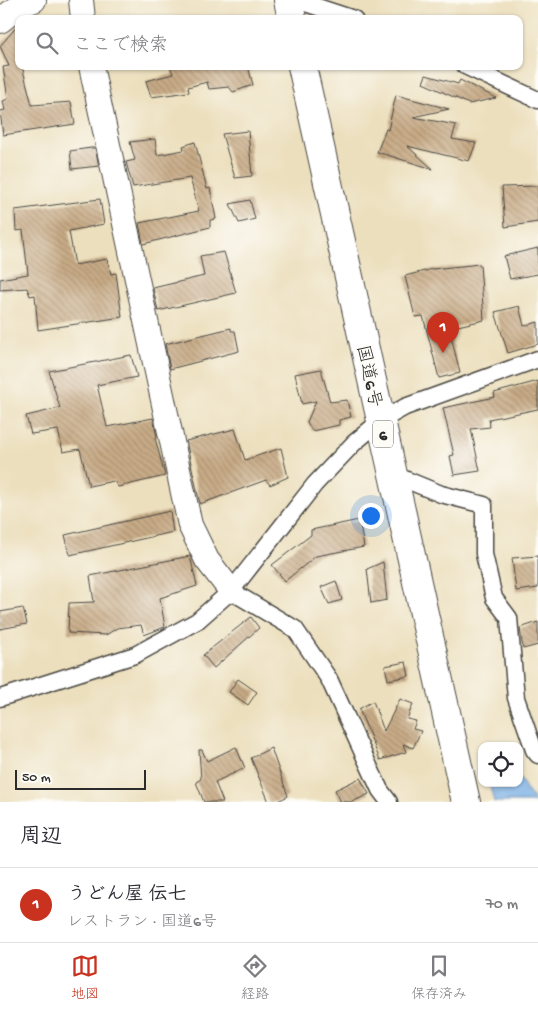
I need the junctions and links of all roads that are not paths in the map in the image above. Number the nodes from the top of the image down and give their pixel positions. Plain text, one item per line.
1 (34, 0) edge
2 (81, 0) edge
3 (288, 0) edge
4 (296, 0) edge
5 (83, 15) edge
6 (291, 15) edge
7 (342, 15) edge
8 (0, 21) edge
9 (92, 70) edge
10 (303, 70) edge
11 (474, 70) edge
12 (538, 100) edge
13 (538, 359) edge
14 (380, 421) junction
15 (392, 474) junction
16 (231, 591) junction
17 (0, 698) edge
18 (538, 754) edge
19 (389, 802) edge
20 (466, 802) edge

1 - 8 street
2 - 5 street
3 - 6 highway
4 - 7 street
9 - 16 street
10 - 14 highway, 国道6号 / 6
11 - 12 street
13 - 14 street
14 - 15 highway, 国道6号 / 6
14 - 16 street
15 - 18 street
15 - 20 highway, 国道6号 / 6
16 - 17 street
16 - 19 street

